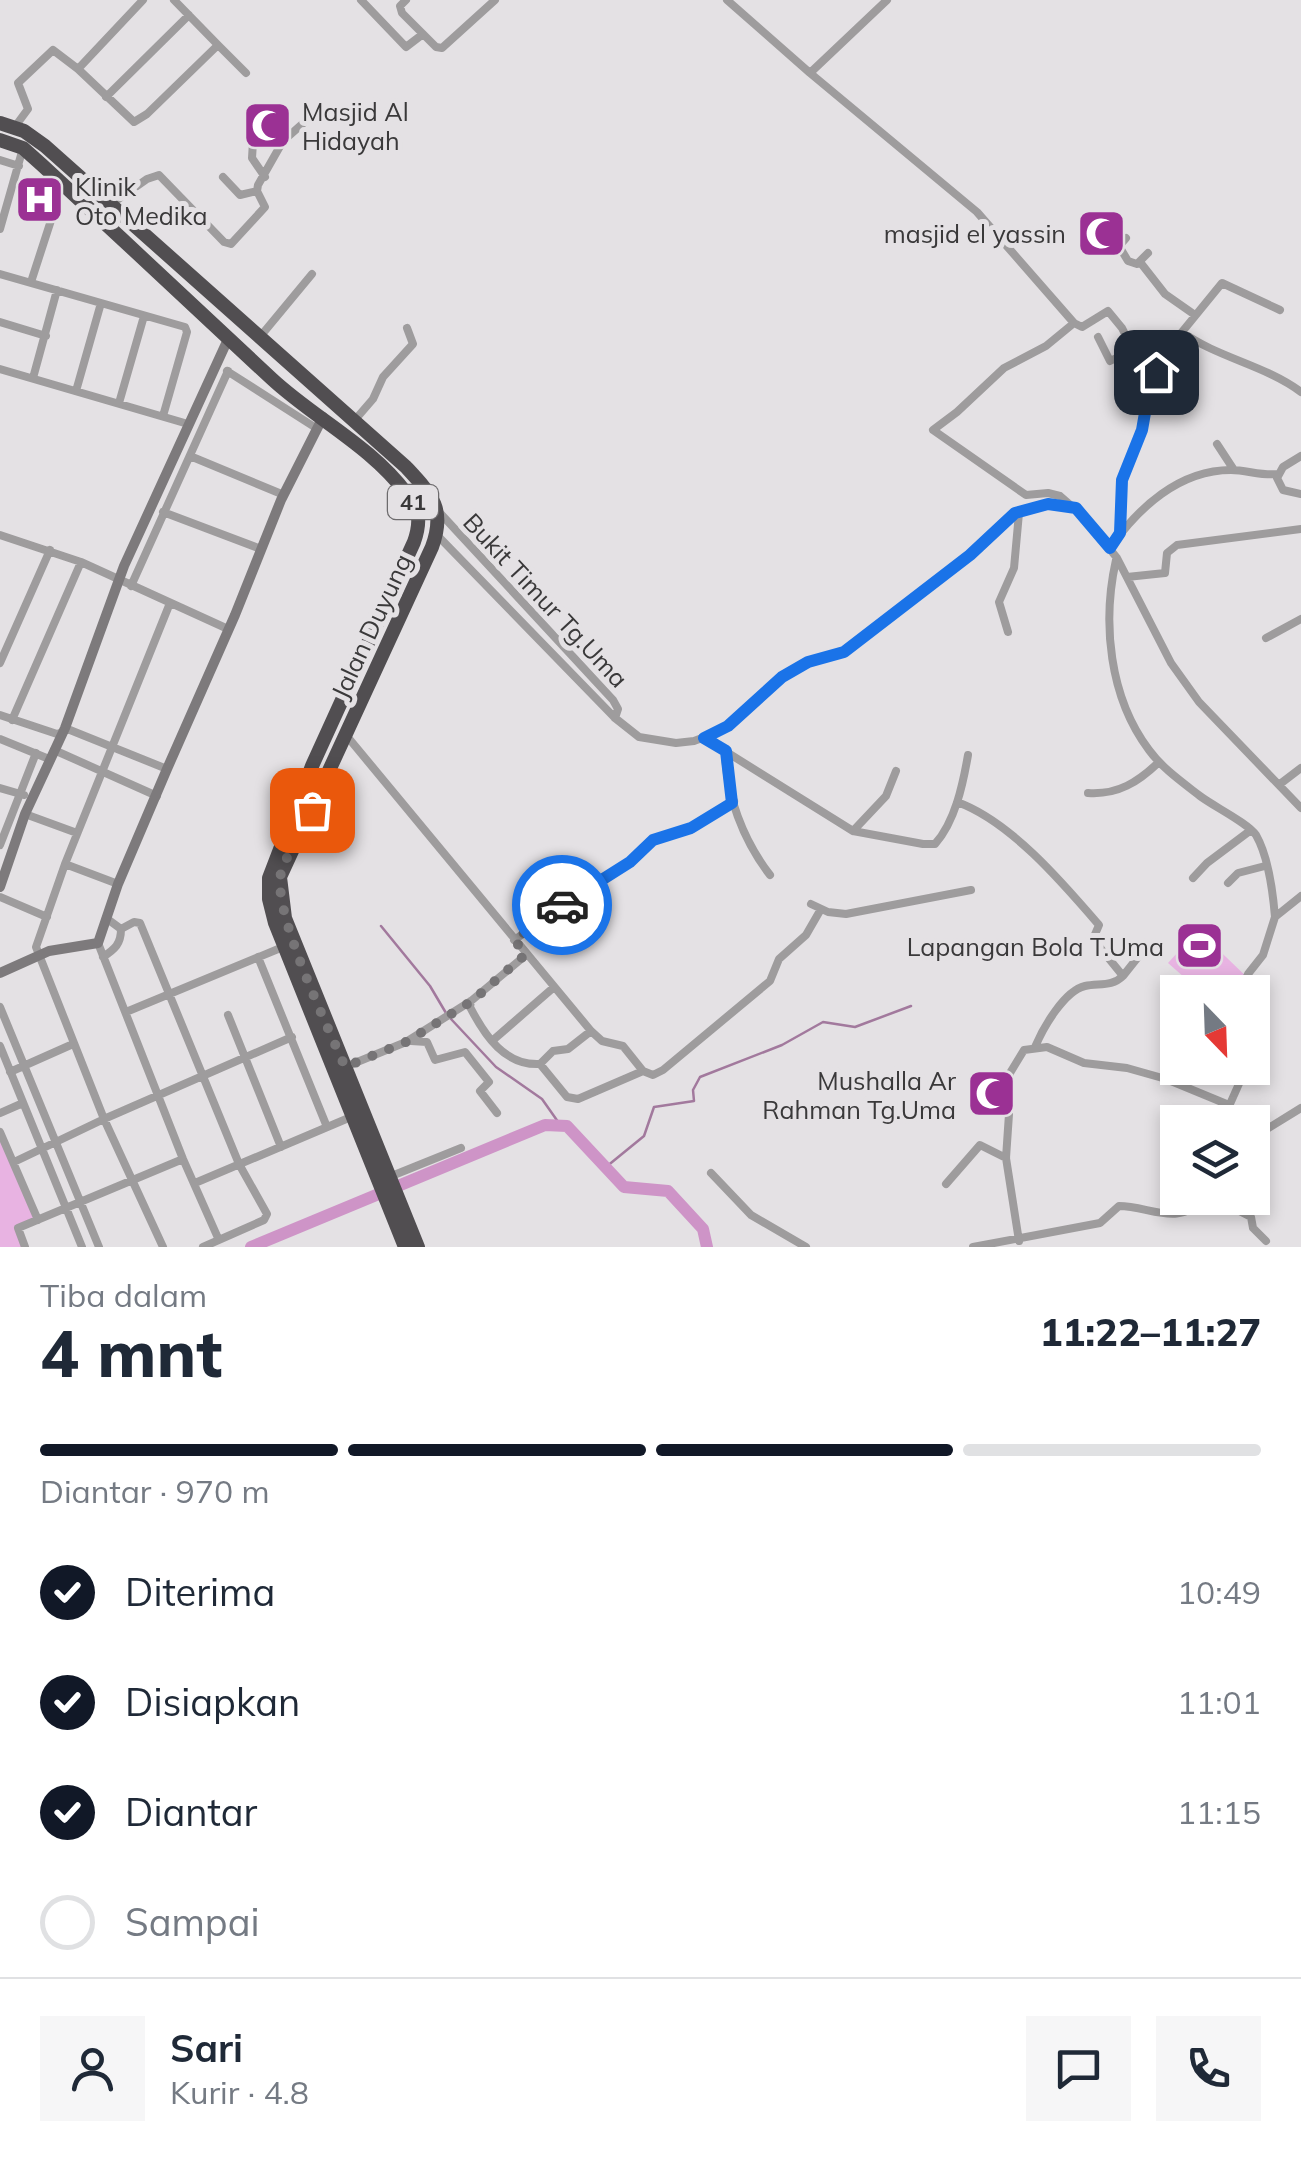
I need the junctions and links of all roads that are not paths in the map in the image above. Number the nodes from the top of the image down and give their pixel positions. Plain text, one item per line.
1 (143, 0) edge
2 (174, 0) edge
3 (361, 0) edge
4 (406, 0) edge
5 (494, 0) edge
6 (728, 0) edge
7 (887, 0) edge
8 (189, 15) junction
9 (413, 25) junction
10 (423, 34) junction
11 (403, 43) junction
12 (218, 46) junction
13 (78, 69) junction
14 (810, 73) junction
15 (246, 74) dead end
16 (106, 98) junction
17 (308, 118) dead end
18 (7, 126) edge
19 (254, 126) dead end
20 (0, 140) edge
21 (23, 148) junction
22 (0, 160) edge
23 (19, 166) junction
24 (265, 176) junction
25 (223, 177) dead end
26 (257, 191) junction
27 (110, 204) junction
28 (4, 205) edge
29 (55, 208) dead end
30 (0, 230) edge
31 (1126, 238) dead end
32 (1148, 254) dead end
33 (1140, 262) junction
34 (0, 274) edge
35 (312, 274) dead end
36 (32, 282) junction
37 (57, 290) junction
38 (101, 303) junction
39 (1280, 310) dead end
40 (1195, 315) junction
41 (144, 316) junction
42 (0, 322) edge
43 (1074, 323) junction
44 (406, 328) dead end
45 (1182, 332) junction
46 (46, 336) junction
47 (229, 337) junction
48 (1098, 337) dead end
49 (259, 338) junction
50 (1134, 350) junction
51 (277, 354) junction
52 (217, 362) junction
53 (0, 369) edge
54 (264, 370) junction
55 (228, 371) junction
56 (1156, 372) junction
57 (302, 375) junction
58 (1301, 375) edge
59 (33, 378) junction
60 (1288, 383) junction
61 (76, 391) junction
62 (289, 392) junction
63 (1301, 392) edge
64 (119, 403) junction
65 (163, 416) junction
66 (354, 421) junction
67 (320, 422) junction
68 (188, 424) junction
69 (1217, 444) dead end
70 (178, 448) junction
71 (190, 454) junction
72 (1301, 456) edge
73 (1234, 470) junction
74 (1278, 474) junction
75 (1301, 494) edge
76 (284, 495) junction
77 (155, 502) junction
78 (1076, 508) junction
79 (438, 510) junction
80 (1022, 510) junction
81 (163, 512) junction
82 (1301, 528) edge
83 (1120, 533) junction
84 (436, 534) junction
85 (0, 535) edge
86 (1300, 539) edge
87 (1110, 548) junction
88 (261, 549) junction
89 (50, 550) junction
90 (1116, 558) junction
91 (81, 562) junction
92 (1128, 577) junction
93 (120, 579) junction
94 (131, 586) junction
95 (170, 603) junction
96 (1301, 619) edge
97 (228, 629) junction
98 (1008, 632) dead end
99 (1266, 638) dead end
100 (0, 663) edge
101 (0, 715) edge
102 (615, 718) junction
103 (12, 720) junction
104 (64, 730) junction
105 (704, 738) junction
106 (0, 739) edge
107 (326, 739) junction
108 (344, 739) junction
109 (111, 747) junction
110 (726, 751) junction
111 (36, 753) junction
112 (51, 754) junction
113 (968, 755) dead end
114 (1159, 762) junction
115 (314, 763) junction
116 (167, 768) junction
117 (1301, 768) edge
118 (330, 770) junction
119 (896, 771) dead end
120 (103, 772) junction
121 (1280, 784) junction
122 (0, 788) edge
123 (1088, 793) dead end
124 (34, 794) junction
125 (20, 796) junction
126 (158, 796) junction
127 (734, 801) junction
128 (956, 802) junction
129 (1301, 808) edge
130 (25, 814) junction
131 (1252, 830) junction
132 (854, 831) junction
133 (77, 833) junction
134 (0, 846) edge
135 (65, 864) junction
136 (1265, 866) junction
137 (770, 875) dead end
138 (1193, 878) dead end
139 (1228, 883) dead end
140 (118, 884) junction
141 (0, 886) edge
142 (970, 890) dead end
143 (0, 896) edge
144 (1301, 896) edge
145 (811, 904) dead end
146 (821, 908) junction
147 (47, 917) junction
148 (1275, 917) junction
149 (106, 918) junction
150 (121, 929) junction
151 (514, 940) junction
152 (98, 943) junction
153 (284, 946) junction
154 (1146, 947) dead end
155 (526, 954) junction
156 (38, 956) junction
157 (103, 957) junction
158 (258, 957) junction
159 (0, 973) edge
160 (1248, 975) edge
161 (1123, 976) junction
162 (553, 988) junction
163 (170, 993) junction
164 (472, 1001) junction
165 (0, 1008) edge
166 (316, 1011) junction
167 (126, 1012) junction
168 (228, 1015) dead end
169 (591, 1031) junction
170 (292, 1037) junction
171 (492, 1040) junction
172 (406, 1042) junction
173 (73, 1044) junction
174 (1035, 1047) junction
175 (1, 1053) edge
176 (245, 1058) junction
177 (540, 1064) junction
178 (25, 1065) junction
179 (345, 1067) junction
180 (10, 1072) junction
181 (643, 1072) junction
182 (202, 1075) junction
183 (1239, 1085) edge
184 (159, 1095) junction
185 (22, 1103) junction
186 (1230, 1105) joint
187 (1301, 1108) edge
188 (0, 1113) edge
189 (497, 1113) dead end
190 (352, 1117) junction
191 (104, 1119) junction
192 (327, 1127) junction
193 (1270, 1127) edge
194 (0, 1132) edge
195 (55, 1142) junction
196 (282, 1147) junction
197 (461, 1148) dead end
198 (40, 1150) junction
199 (1006, 1158) junction
200 (184, 1159) junction
201 (14, 1162) junction
202 (239, 1164) junction
203 (711, 1174) dead end
204 (386, 1179) junction
205 (133, 1181) junction
206 (195, 1182) junction
207 (946, 1184) dead end
208 (82, 1201) junction
209 (393, 1201) junction
210 (66, 1208) junction
211 (1160, 1214) edge
212 (1248, 1215) edge
213 (38, 1220) junction
214 (218, 1238) junction
215 (1018, 1241) junction
216 (1266, 1241) dead end
217 (25, 1247) edge
218 (82, 1247) edge
219 (99, 1247) edge
220 (162, 1247) edge
221 (203, 1247) edge
222 (404, 1247) edge
223 (418, 1247) edge
224 (806, 1247) edge
225 (973, 1247) edge

1 - 13 street
2 - 8 street
3 - 11 street
4 - 9 street
5 - 10 street
6 - 14 street
7 - 14 street
8 - 12 street
8 - 16 street
9 - 10 street
9 - 11 street
10 - 11 street
12 - 15 street
12 - 16 street
13 - 16 street
13 - 18 street
14 - 43 street
17 - 24 street
18 - 27 highway, 41
19 - 24 street
20 - 21 highway, Jalan Duyung / 41
21 - 23 street
21 - 47 highway, Jalan Duyung / 41
22 - 23 street
23 - 28 street
24 - 26 street
25 - 26 street
26 - 27 street
27 - 49 highway, 41
28 - 30 street
29 - 36 street
31 - 33 street
32 - 33 street
33 - 40 street
34 - 36 street
35 - 49 street
36 - 37 street
37 - 38 street
37 - 46 street
38 - 41 street
38 - 61 street
39 - 40 street
40 - 45 street
41 - 64 street
41 - 65 street
42 - 46 street
43 - 50 street
43 - 78 street
44 - 66 street
45 - 56 street
45 - 60 street
46 - 59 street
47 - 52 street
47 - 54 highway, Jalan Duyung / 41
48 - 50 street
49 - 51 highway, 41
50 - 56 street
51 - 54 highway
51 - 57 highway, 41
52 - 55 street
52 - 68 street
53 - 59 street
54 - 62 highway, Jalan Duyung / 41
55 - 67 street
55 - 71 street
56 - 83 street
57 - 62 highway
57 - 66 highway, 41
58 - 60 street
59 - 61 street
60 - 63 street
61 - 64 street
62 - 67 highway, Jalan Duyung / 41
64 - 65 street
65 - 68 street
66 - 79 highway, 41
67 - 76 street
67 - 107 highway, Jalan Duyung / 41
68 - 70 street
69 - 73 street
70 - 71 street
70 - 77 street
71 - 76 street
71 - 81 street
72 - 74 street
73 - 74 street
73 - 83 street
74 - 75 street
76 - 88 street
77 - 81 street
77 - 93 street
78 - 80 street
78 - 87 street
79 - 84 highway, Jalan Duyung / 41
79 - 102 street, Bukit Timur Tg.Uma
80 - 98 street
80 - 105 street
81 - 88 street
81 - 94 street
82 - 86 street
82 - 92 street
83 - 87 street
84 - 102 street, Bukit Timur Tg.Uma
84 - 108 highway, Jalan Duyung / 41
85 - 89 street
87 - 90 street
88 - 97 street
89 - 91 street
89 - 100 street
90 - 92 street
90 - 114 street
91 - 93 street
91 - 103 street
92 - 121 street
93 - 94 street
93 - 104 street
94 - 95 street
95 - 97 street
95 - 109 street
96 - 99 street
97 - 116 street
101 - 103 street
102 - 105 street, Bukit Timur Tg.Uma
103 - 104 street
104 - 109 street
104 - 112 street
105 - 110 street
106 - 111 street
107 - 108 highway
107 - 115 highway, Jalan Duyung / 41
108 - 118 highway, Jalan Duyung / 41
108 - 151 street
109 - 116 street
109 - 120 street
110 - 127 street
110 - 132 street
111 - 112 street
111 - 125 street
112 - 120 street
112 - 124 street
113 - 128 street
114 - 123 street
114 - 131 street
115 - 118 highway
115 - 153 highway, Jalan Duyung / 41
116 - 126 street
117 - 121 street
118 - 166 highway, Jalan Duyung / 41
119 - 132 street
120 - 126 street
120 - 133 street
121 - 129 street
122 - 125 street
124 - 125 street
124 - 130 street
125 - 134 street
126 - 140 street
127 - 137 street
127 - 151 street
128 - 132 street
128 - 161 street
130 - 133 street
130 - 141 street
131 - 136 street
131 - 138 street
133 - 135 street
135 - 140 street
135 - 147 street
136 - 139 street
136 - 148 street
140 - 149 street
142 - 146 street
143 - 147 street
144 - 148 street
145 - 146 street
146 - 181 street
147 - 156 street
148 - 160 street
149 - 150 street
149 - 152 street
150 - 157 street
150 - 163 street
151 - 155 street
152 - 156 street
152 - 157 street
153 - 158 street
153 - 166 highway, Jalan Duyung / 41
154 - 161 street
155 - 162 street
155 - 164 street
156 - 159 street
156 - 173 street
157 - 167 street
158 - 163 street
158 - 170 street
161 - 174 street
162 - 169 street
162 - 171 street
163 - 167 street
163 - 182 street
164 - 171 street
164 - 172 street
165 - 178 street
166 - 179 highway, Jalan Duyung / 41
166 - 190 highway, Jalan Duyung / 41
167 - 184 street
168 - 176 street
169 - 177 street
169 - 181 street
170 - 176 street
170 - 192 street
171 - 177 street
172 - 179 street
172 - 189 street
173 - 178 street
173 - 191 street
174 - 186 street
174 - 199 street
175 - 180 street
176 - 182 street
176 - 196 street
177 - 181 street
178 - 180 street
178 - 195 street
179 - 204 highway, Jalan Duyung / 41
180 - 185 street
182 - 184 street
182 - 202 street
183 - 186 street
184 - 191 street
184 - 200 street
185 - 188 street
185 - 198 street
187 - 193 street
190 - 192 street
190 - 204 highway, Jalan Duyung / 41
191 - 195 street
191 - 205 street
192 - 196 street
194 - 201 street
195 - 198 street
195 - 208 street
196 - 202 street
197 - 204 street
198 - 201 street
198 - 210 street
199 - 207 street
199 - 215 street
200 - 205 street
200 - 206 street
201 - 213 street
202 - 206 street
202 - 214 street
203 - 224 street
204 - 209 highway, Jalan Duyung / 41
205 - 208 street
205 - 220 street
206 - 214 street
208 - 210 street
208 - 219 street
209 - 222 highway, Jalan Duyung / 41
209 - 223 highway, Jalan Duyung / 41
210 - 213 street
210 - 218 street
211 - 215 street
212 - 216 street
213 - 217 street
214 - 221 street
215 - 225 street

